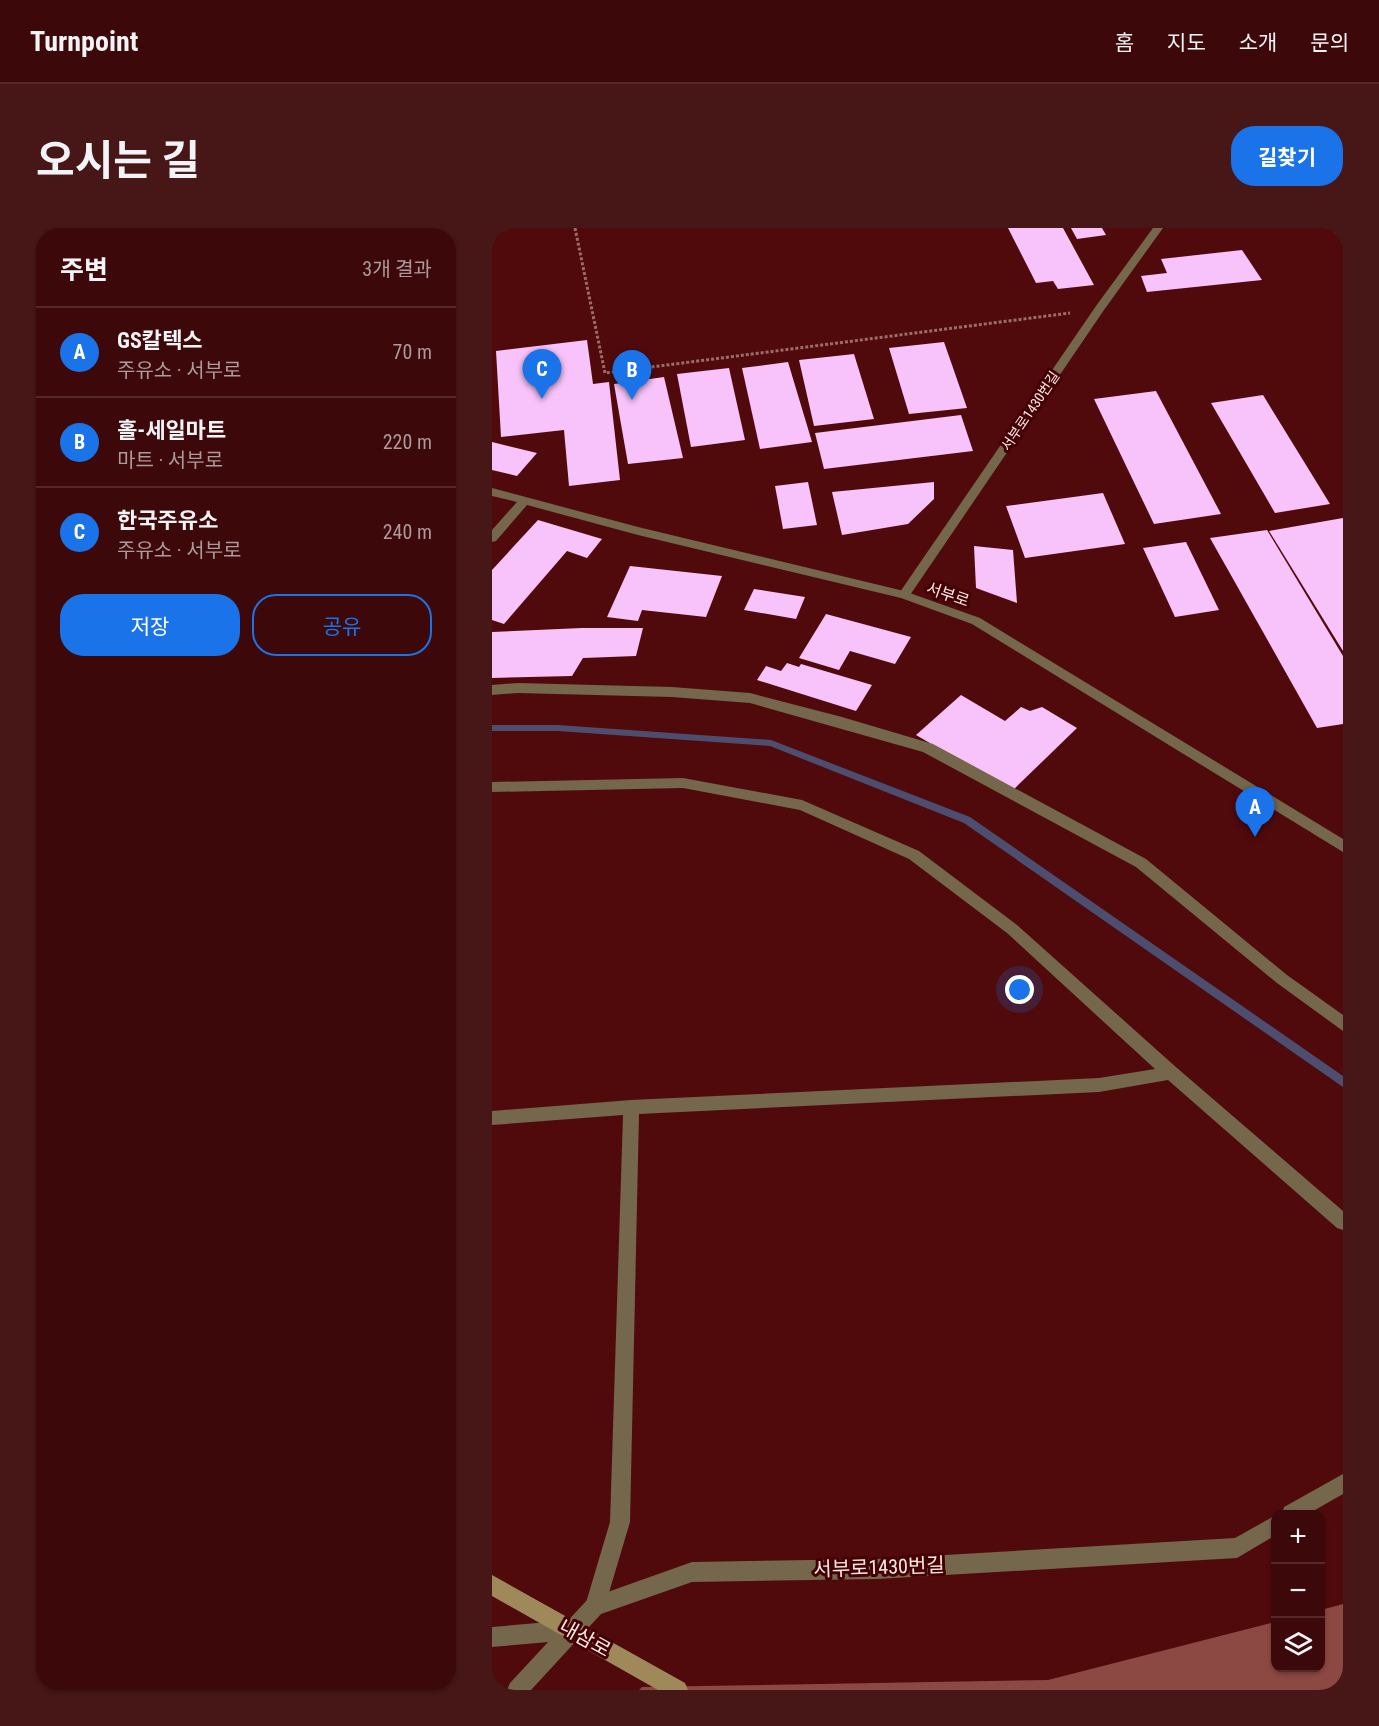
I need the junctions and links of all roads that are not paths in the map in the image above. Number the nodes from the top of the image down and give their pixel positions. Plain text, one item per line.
1 (1158, 228) edge
2 (492, 492) edge
3 (524, 501) junction
4 (492, 538) edge
5 (904, 595) junction
6 (492, 690) edge
7 (492, 787) edge
8 (1343, 846) edge
9 (1343, 1024) edge
10 (1171, 1073) junction
11 (631, 1107) junction
12 (492, 1118) edge
13 (1343, 1221) edge
14 (1343, 1483) edge
15 (1299, 1510) edge
16 (1271, 1527) edge
17 (492, 1585) edge
18 (595, 1606) junction
19 (572, 1630) junction
20 (492, 1637) edge
21 (517, 1690) edge
22 (678, 1690) edge

1 - 5 street, 서부로1430번길
2 - 3 street, 서부로
3 - 4 street
3 - 5 street, 서부로
5 - 8 street, 서부로
6 - 9 street
7 - 10 street
10 - 11 street
10 - 13 street
11 - 12 street
11 - 18 street
14 - 15 street
16 - 18 street, 서부로1430번길
17 - 19 main road, 내삼로
18 - 19 street, 서부로1430번길
19 - 20 street
19 - 21 street, 서부로1430번길
19 - 22 main road, 내삼로

